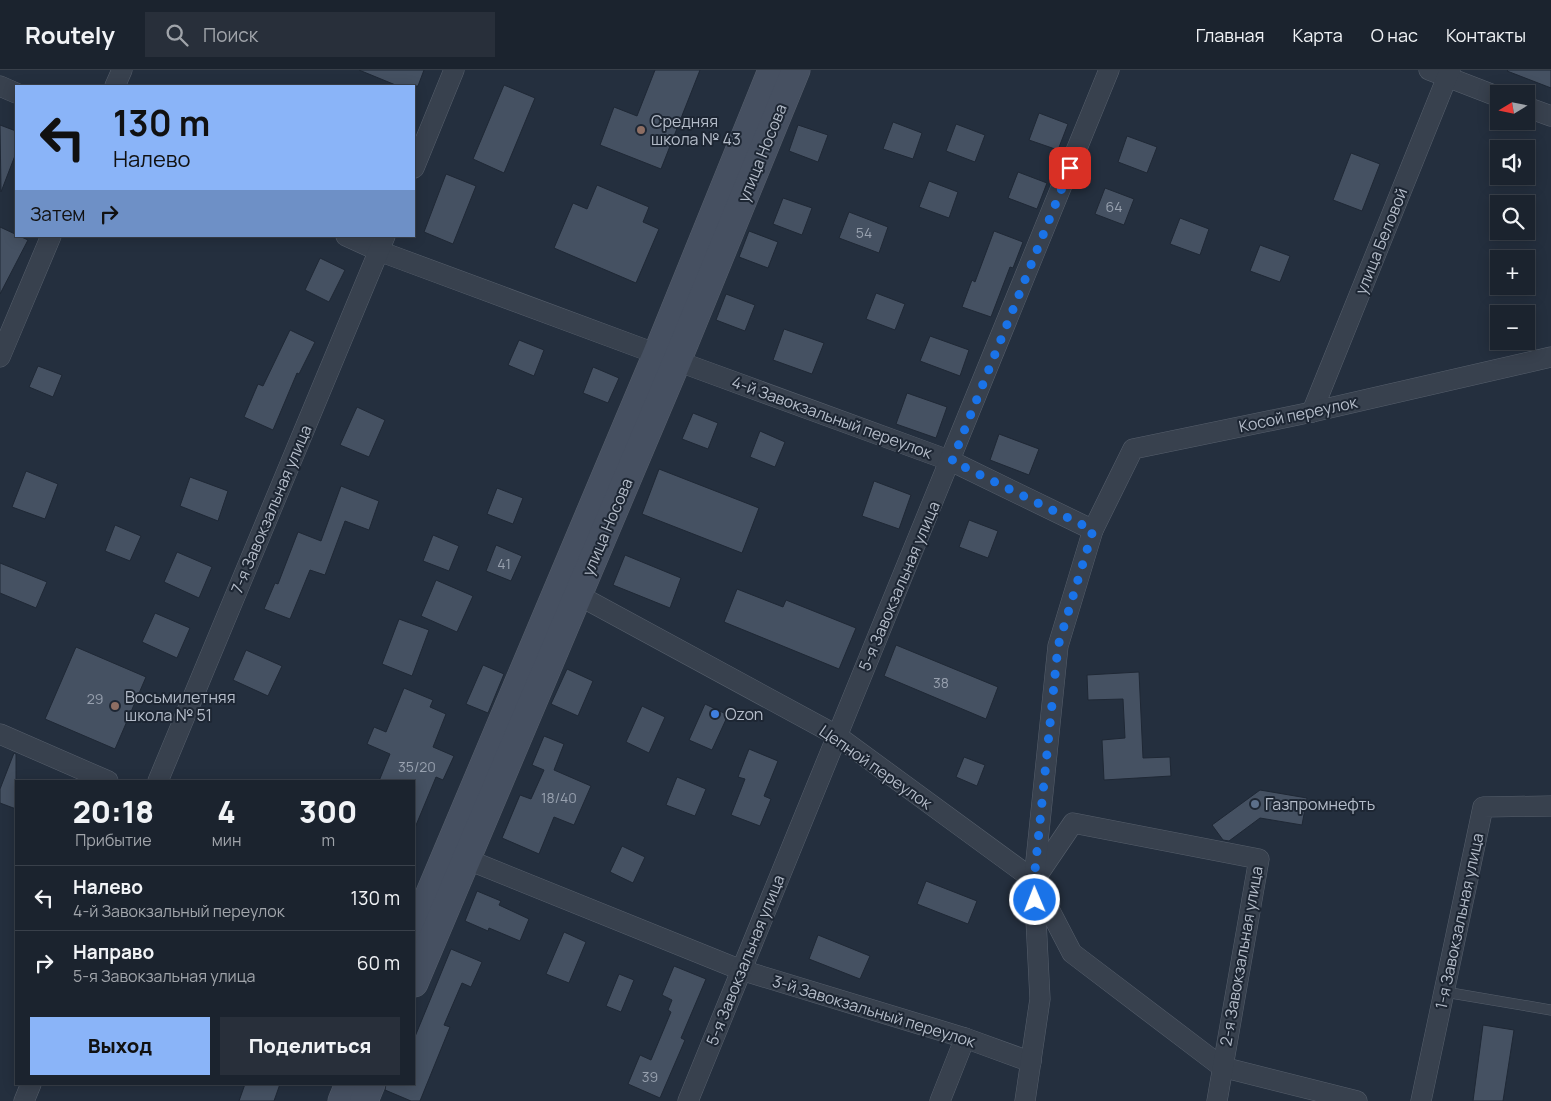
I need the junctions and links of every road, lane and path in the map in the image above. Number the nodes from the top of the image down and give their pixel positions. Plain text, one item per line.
1 (122, 70) edge
2 (454, 70) edge
3 (772, 70) edge
4 (796, 70) edge
5 (1109, 70) edge
6 (1442, 73) edge
7 (115, 85) edge
8 (0, 86) edge
9 (15, 93) edge
10 (1490, 93) edge
11 (1535, 110) edge
12 (1551, 116) edge
13 (415, 166) edge
14 (51, 237) edge
15 (350, 237) edge
16 (382, 244) edge
17 (0, 357) edge
18 (667, 357) junction
19 (1551, 357) edge
20 (1312, 412) junction
21 (952, 461) junction
22 (1093, 530) junction
23 (569, 590) junction
24 (0, 734) edge
25 (836, 735) junction
26 (106, 780) edge
27 (158, 780) edge
28 (1551, 806) edge
29 (456, 856) junction
30 (1034, 880) junction
31 (415, 928) edge
32 (741, 970) junction
33 (415, 980) edge
34 (1444, 992) junction
35 (1551, 1010) edge
36 (966, 1038) junction
37 (1031, 1062) junction
38 (1222, 1067) junction
39 (31, 1085) edge
40 (349, 1085) edge
41 (371, 1085) edge
42 (24, 1101) edge
43 (342, 1101) edge
44 (364, 1101) edge
45 (688, 1101) edge
46 (940, 1101) edge
47 (1025, 1101) edge
48 (1217, 1101) edge
49 (1357, 1101) edge
50 (1422, 1101) edge

1 - 7 street
2 - 13 street
3 - 18 main road, улица Носова
4 - 18 main road, улица Носова
5 - 21 street, 5-я Завокзальная улица
6 - 10 street
6 - 20 street, улица Беловой
8 - 9 street
11 - 12 street
14 - 17 street
15 - 16 street, 4-й Завокзальный переулок
16 - 18 street, 4-й Завокзальный переулок
16 - 27 street, 7-я Завокзальная улица
18 - 21 street, 4-й Завокзальный переулок
18 - 23 main road, улица Носова
19 - 20 street, Косой переулок
20 - 22 street, Косой переулок
21 - 22 street, 4-й Завокзальный переулок
21 - 25 street, 5-я Завокзальная улица
22 - 30 street
23 - 25 street, Цепной переулок
23 - 29 main road, улица Носова
24 - 26 street
25 - 30 street, Цепной переулок
25 - 32 street, 5-я Завокзальная улица
28 - 34 street, 1-я Завокзальная улица
29 - 31 main road, улица Носова
29 - 32 street, 3-й Завокзальный переулок
29 - 33 main road, улица Носова
30 - 37 street
30 - 38 street
30 - 38 street, 2-я Завокзальная улица
32 - 36 street, 3-й Завокзальный переулок
32 - 45 street, 5-я Завокзальная улица
34 - 35 lane
34 - 50 street, 1-я Завокзальная улица
36 - 37 street, 3-й Завокзальный переулок
36 - 46 street
37 - 47 street
38 - 48 street, 2-я Завокзальная улица
38 - 49 street
39 - 42 street
40 - 43 main road
41 - 44 main road

